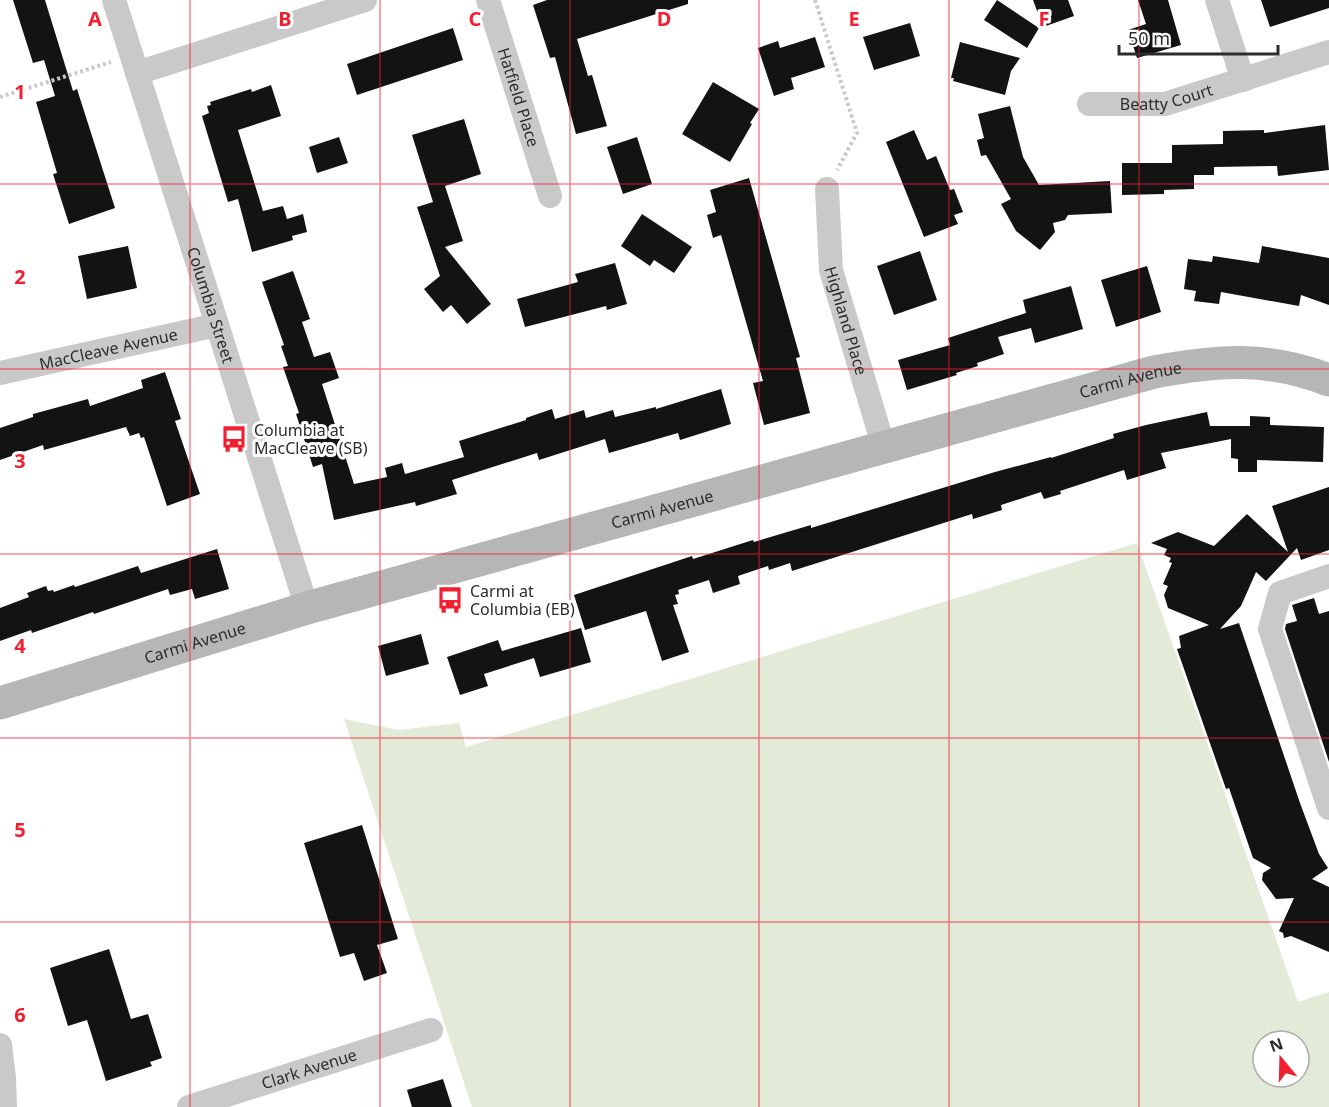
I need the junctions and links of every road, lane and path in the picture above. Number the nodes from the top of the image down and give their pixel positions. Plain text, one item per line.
1 (114, 0) edge
2 (365, 0) edge
3 (488, 0) edge
4 (814, 0) edge
5 (1217, 0) edge
6 (1329, 52) edge
7 (134, 62) junction
8 (1243, 80) junction
9 (0, 97) edge
10 (1089, 104) dead end
11 (827, 189) joint
12 (550, 196) dead end
13 (217, 325) junction
14 (0, 373) edge
15 (1329, 380) edge
16 (884, 448) junction
17 (1329, 576) edge
18 (307, 609) junction
19 (0, 703) edge
20 (1329, 808) edge
21 (430, 1030) dead end
22 (0, 1045) edge
23 (5, 1107) edge
24 (189, 1107) edge

1 - 7 street, Columbia Street
2 - 7 street
3 - 12 street, Hatfield Place
4 - 11 path
5 - 8 street
6 - 8 street, Beatty Court
7 - 9 path
7 - 13 street, Columbia Street
8 - 10 street, Beatty Court
11 - 16 street, Highland Place
13 - 14 street, MacCleave Avenue
13 - 18 street, Columbia Street
15 - 16 street, Carmi Avenue
16 - 18 street, Carmi Avenue
17 - 20 street
18 - 19 street, Carmi Avenue
21 - 24 street, Clark Avenue
22 - 23 street

